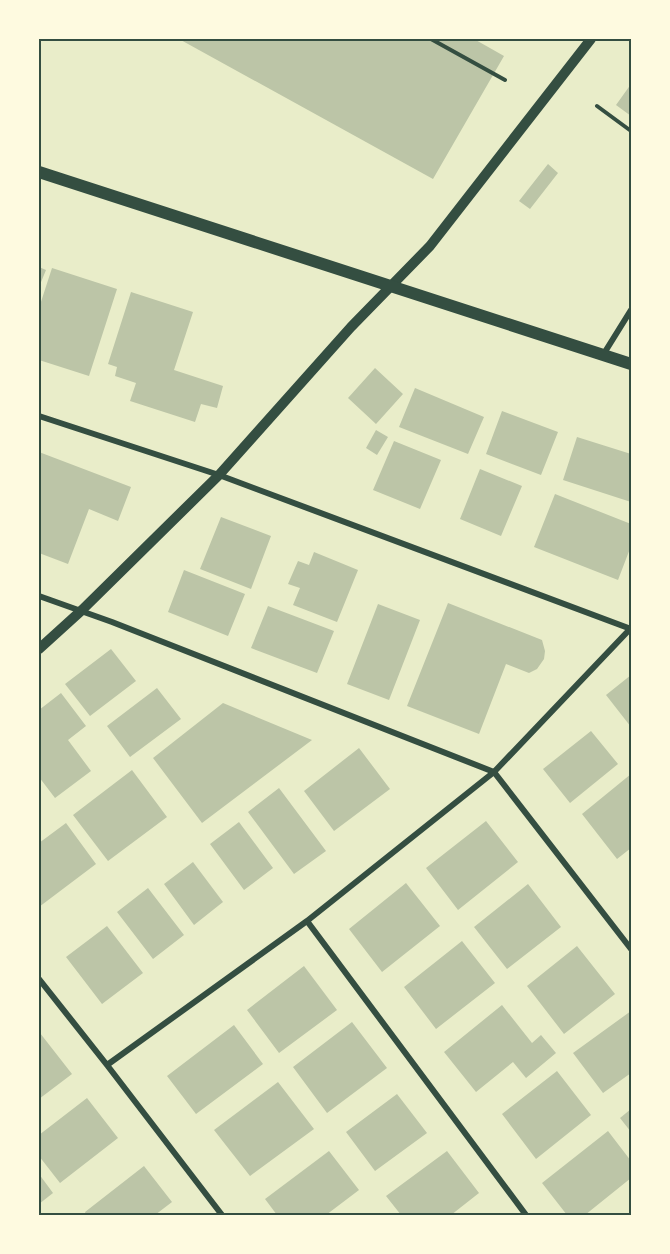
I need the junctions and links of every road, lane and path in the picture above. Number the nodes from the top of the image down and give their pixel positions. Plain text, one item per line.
1 (430, 39) edge
2 (591, 39) edge
3 (505, 80) dead end
4 (597, 106) dead end
5 (631, 131) edge
6 (39, 172) edge
7 (391, 286) junction
8 (631, 310) edge
9 (603, 355) junction
10 (631, 364) edge
11 (39, 416) edge
12 (219, 475) junction
13 (39, 596) edge
14 (82, 610) junction
15 (631, 628) edge
16 (39, 649) edge
17 (494, 772) junction
18 (307, 921) junction
19 (631, 949) edge
20 (39, 979) edge
21 (107, 1065) junction
22 (222, 1215) edge
23 (526, 1215) edge

1 - 3 path
2 - 7 street
4 - 5 path
6 - 7 main road
7 - 9 main road
7 - 12 street
8 - 9 street
9 - 10 main road
11 - 12 street
12 - 14 street
12 - 15 street
13 - 14 street
14 - 16 street
14 - 17 street
15 - 17 street
17 - 18 street
17 - 19 street
18 - 21 street
18 - 23 street
20 - 21 street
21 - 22 street

